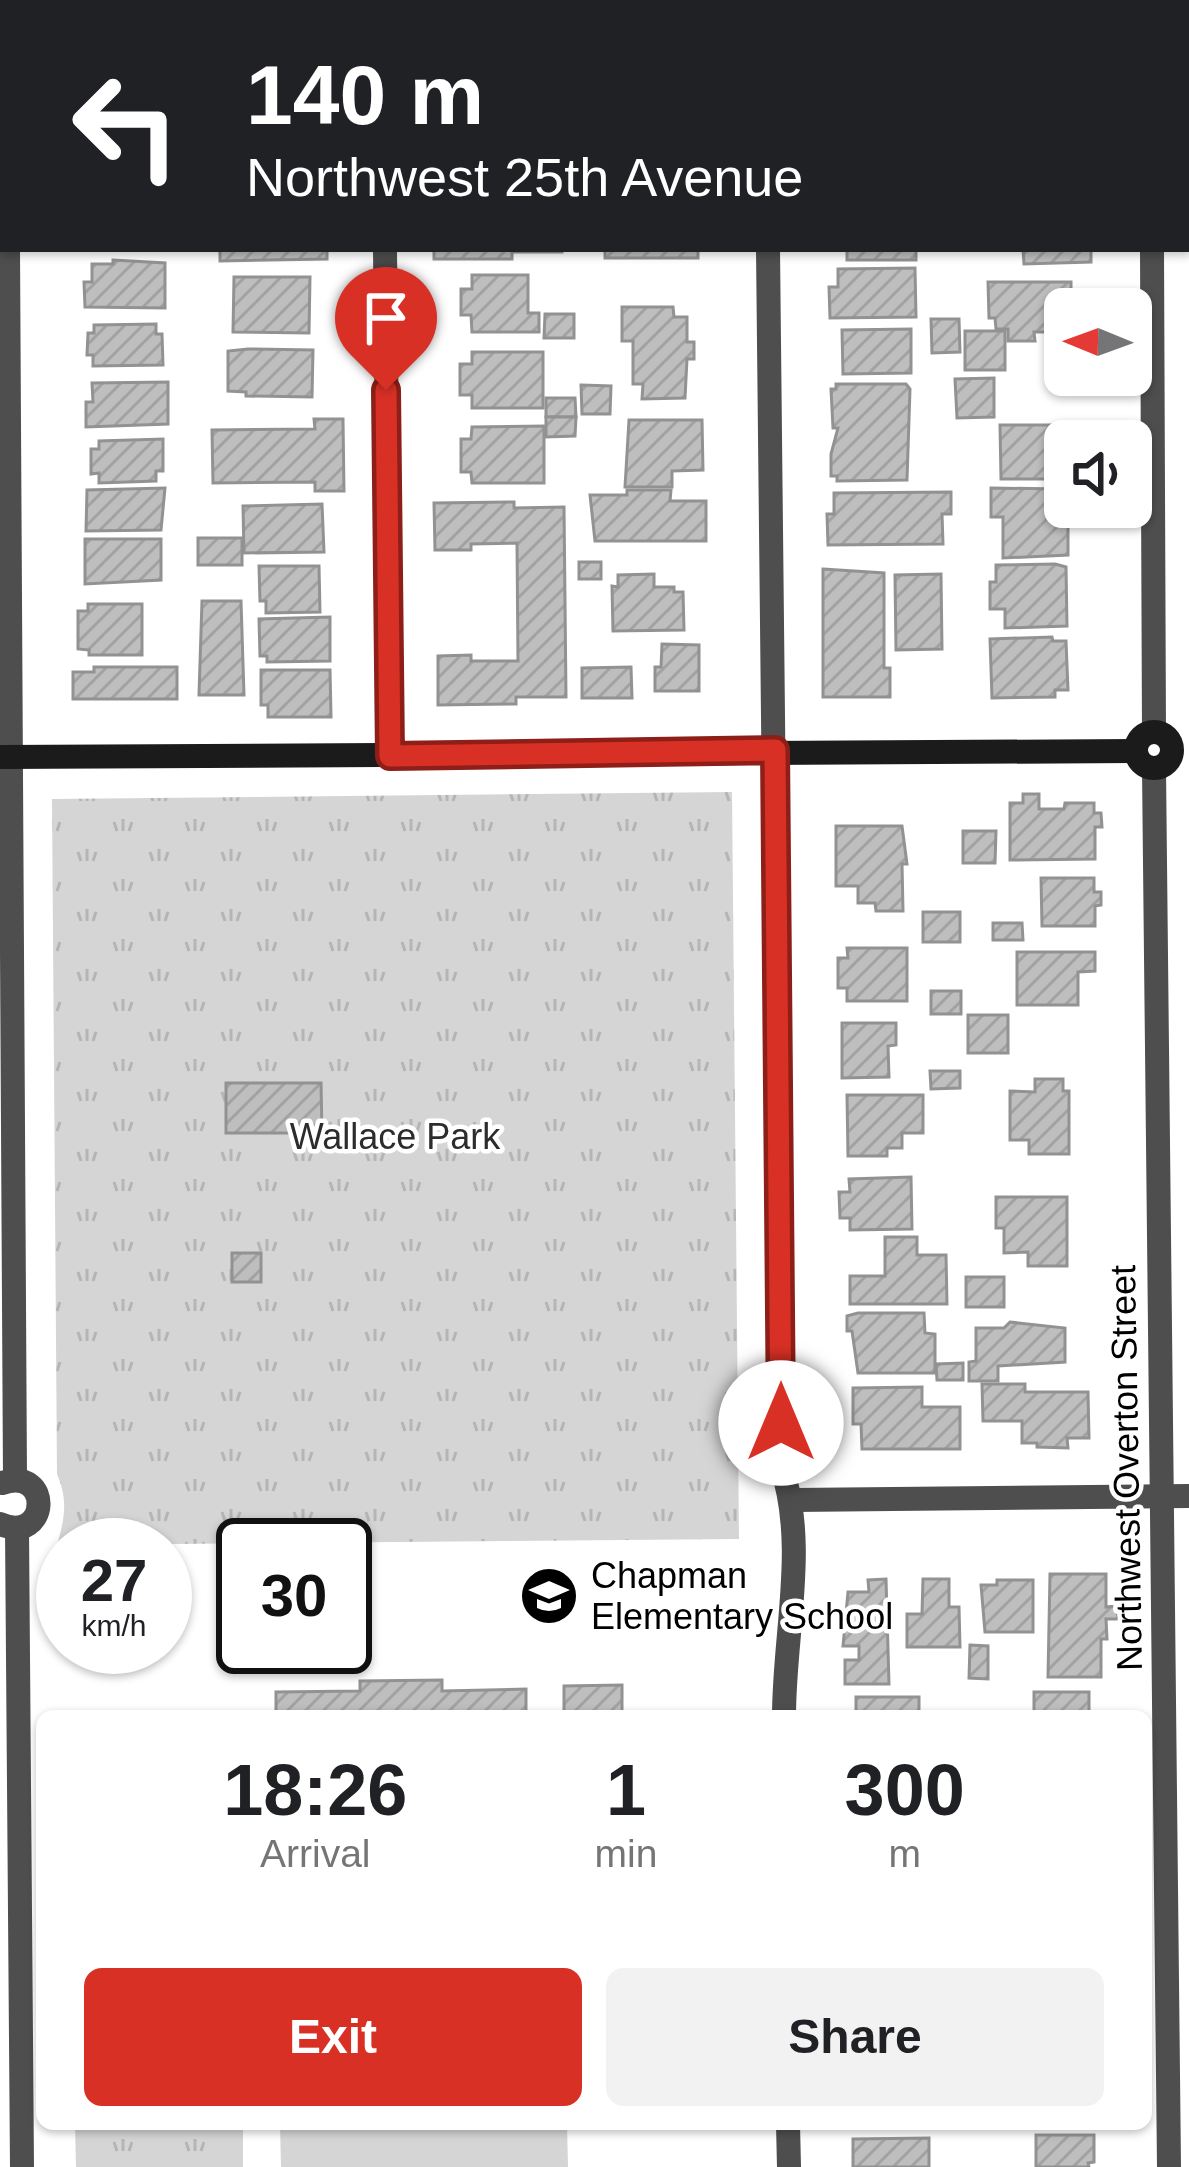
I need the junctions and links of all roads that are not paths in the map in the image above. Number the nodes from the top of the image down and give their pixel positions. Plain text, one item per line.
1 (8, 252) edge
2 (385, 252) edge
3 (768, 252) edge
4 (1152, 252) edge
5 (775, 750) junction
6 (1161, 750) edge
7 (390, 756) junction
8 (6, 757) edge
9 (8, 1482) edge
10 (1189, 1496) edge
11 (1162, 1498) junction
12 (793, 1500) junction
13 (8, 1526) edge
14 (784, 1710) edge
15 (788, 2130) edge
16 (22, 2167) edge
17 (789, 2167) edge
18 (1169, 2167) edge

1 - 8 street
2 - 7 street
3 - 5 street
4 - 6 street, Northwest Overton Street
5 - 6 street
5 - 7 street
5 - 12 street
6 - 11 street, Northwest Overton Street
7 - 8 street
8 - 9 street
9 - 13 street
10 - 11 street
11 - 12 street
11 - 18 street, Northwest Overton Street
12 - 14 street
13 - 16 street
15 - 17 street

